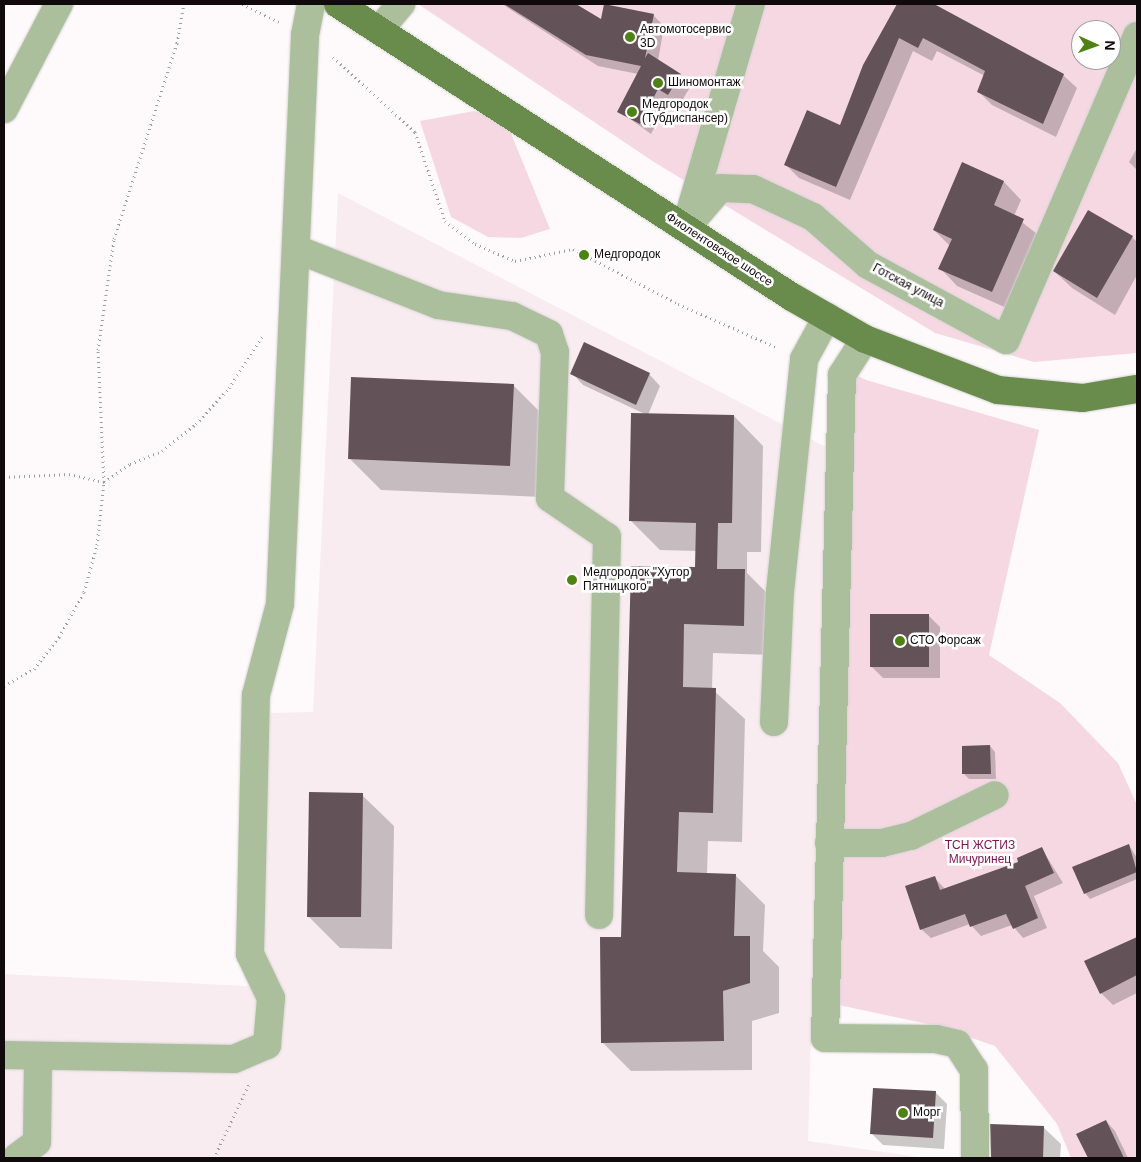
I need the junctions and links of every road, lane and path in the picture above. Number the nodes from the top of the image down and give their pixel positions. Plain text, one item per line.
1 (59, 4) edge
2 (184, 4) edge
3 (242, 4) edge
4 (311, 4) edge
5 (338, 4) edge
6 (401, 4) edge
7 (751, 4) edge
8 (380, 29) junction
9 (305, 35) junction
10 (1137, 36) edge
11 (4, 109) edge
12 (686, 228) junction
13 (296, 249) junction
14 (827, 317) junction
15 (269, 325) dead end
16 (865, 339) junction
17 (804, 359) junction
18 (1137, 389) edge
19 (4, 476) edge
20 (104, 482) junction
21 (4, 686) edge
22 (774, 722) dead end
23 (995, 795) dead end
24 (829, 843) junction
25 (599, 915) dead end
26 (267, 1045) junction
27 (4, 1055) edge
28 (38, 1057) junction
29 (16, 1158) edge
30 (214, 1158) edge
31 (975, 1158) edge

1 - 11 street
2 - 20 path
3 - 9 path
4 - 9 street
5 - 8 main road, Фиолентовское шоссе
6 - 8 street
7 - 12 street
8 - 12 main road, Фиолентовское шоссе
9 - 13 street
9 - 17 path
10 - 12 street, Готская улица
12 - 14 main road, Фиолентовское шоссе
13 - 25 street
13 - 26 street
14 - 16 main road, Фиолентовское шоссе
14 - 17 street
15 - 20 path
16 - 18 main road, Фиолентовское шоссе
16 - 24 street
17 - 22 street
19 - 20 path
20 - 21 path
23 - 24 street
24 - 31 street
26 - 28 street
26 - 30 path
27 - 28 street
28 - 29 street

